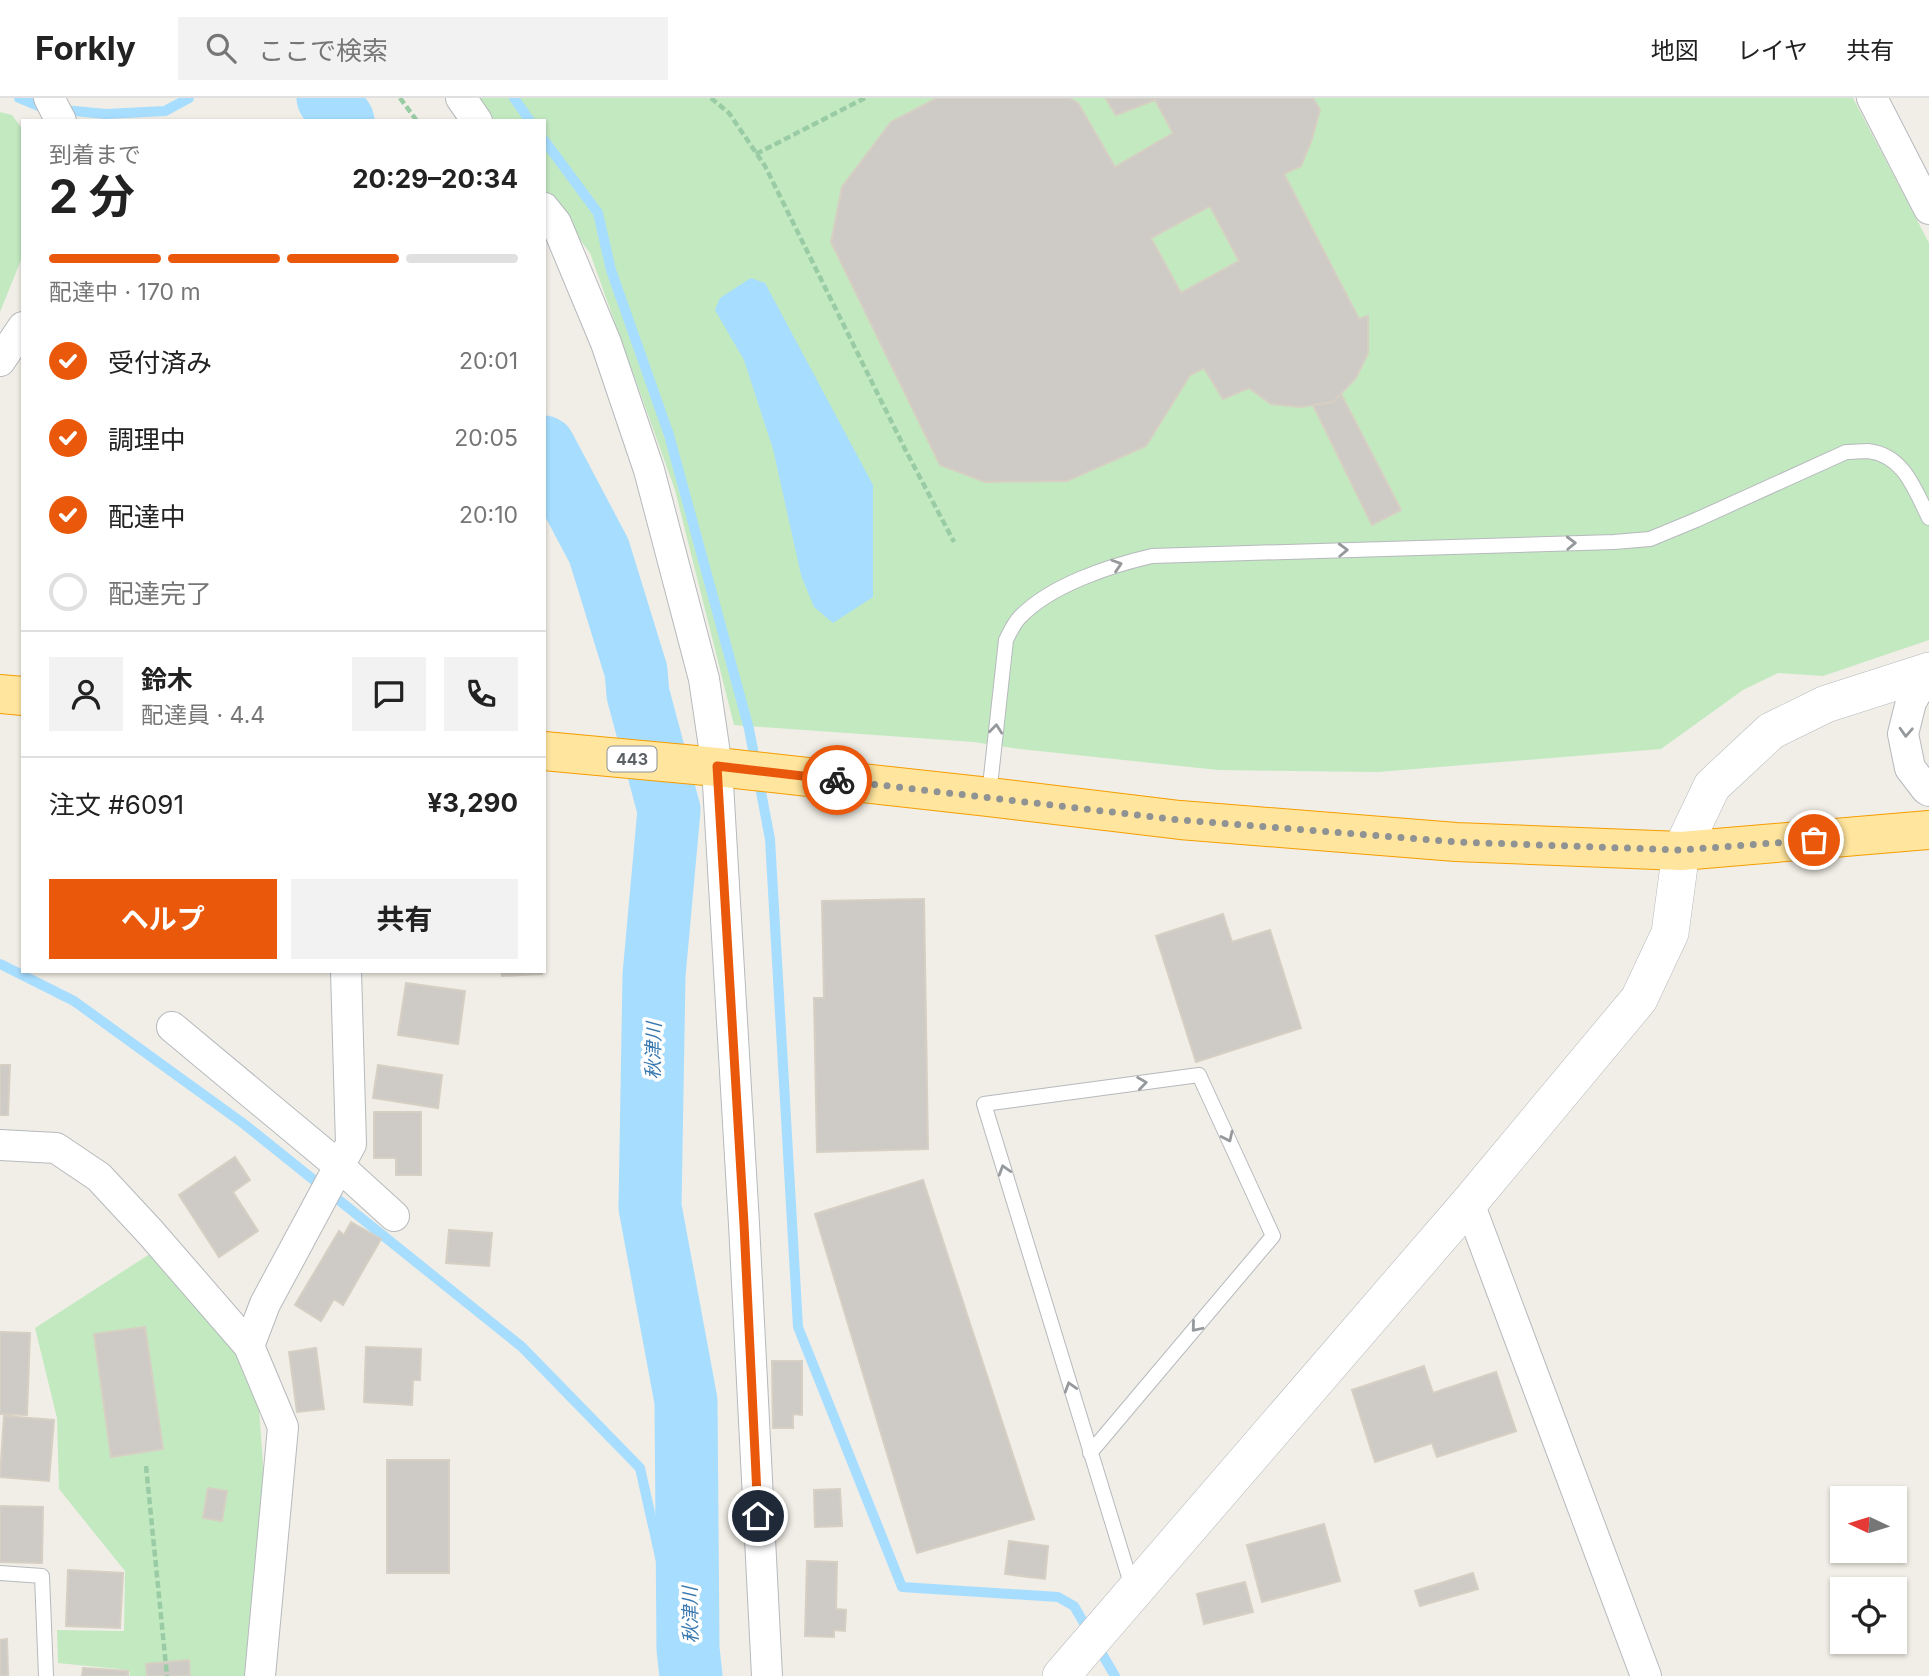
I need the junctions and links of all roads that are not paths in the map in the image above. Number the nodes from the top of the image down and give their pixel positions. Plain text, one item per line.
1 (49, 98) edge
2 (461, 98) edge
3 (1872, 98) edge
4 (60, 119) edge
5 (476, 119) edge
6 (1929, 208) edge
7 (546, 210) edge
8 (21, 330) edge
9 (0, 361) edge
10 (1929, 518) edge
11 (1929, 671) edge
12 (0, 694) edge
13 (21, 696) edge
14 (546, 751) edge
15 (744, 770) junction
16 (1929, 791) edge
17 (989, 797) junction
18 (1929, 830) edge
19 (1681, 850) junction
20 (346, 973) edge
21 (172, 1027) dead end
22 (0, 1145) edge
23 (333, 1179) junction
24 (1469, 1203) junction
25 (394, 1216) dead end
26 (249, 1346) junction
27 (1090, 1453) junction
28 (0, 1573) edge
29 (1134, 1592) junction
30 (1083, 1651) edge
31 (46, 1676) edge
32 (260, 1676) edge
33 (767, 1676) edge
34 (1646, 1676) edge

1 - 4 street
2 - 5 street
3 - 6 street
7 - 15 street
8 - 9 street
17 -> 10 lane
11 -> 16 street
11 - 19 street
12 - 13 highway
14 - 15 highway, 443
15 - 17 highway, 443
15 - 33 street
17 - 19 highway, 443
18 - 19 highway, 443
19 - 24 street
20 - 23 street
21 - 23 street
22 - 26 street
23 - 25 street
23 - 26 street
24 - 29 street
24 - 34 street
26 - 32 street
27 -> 27 lane
27 - 29 lane
28 - 31 lane
29 - 30 street

